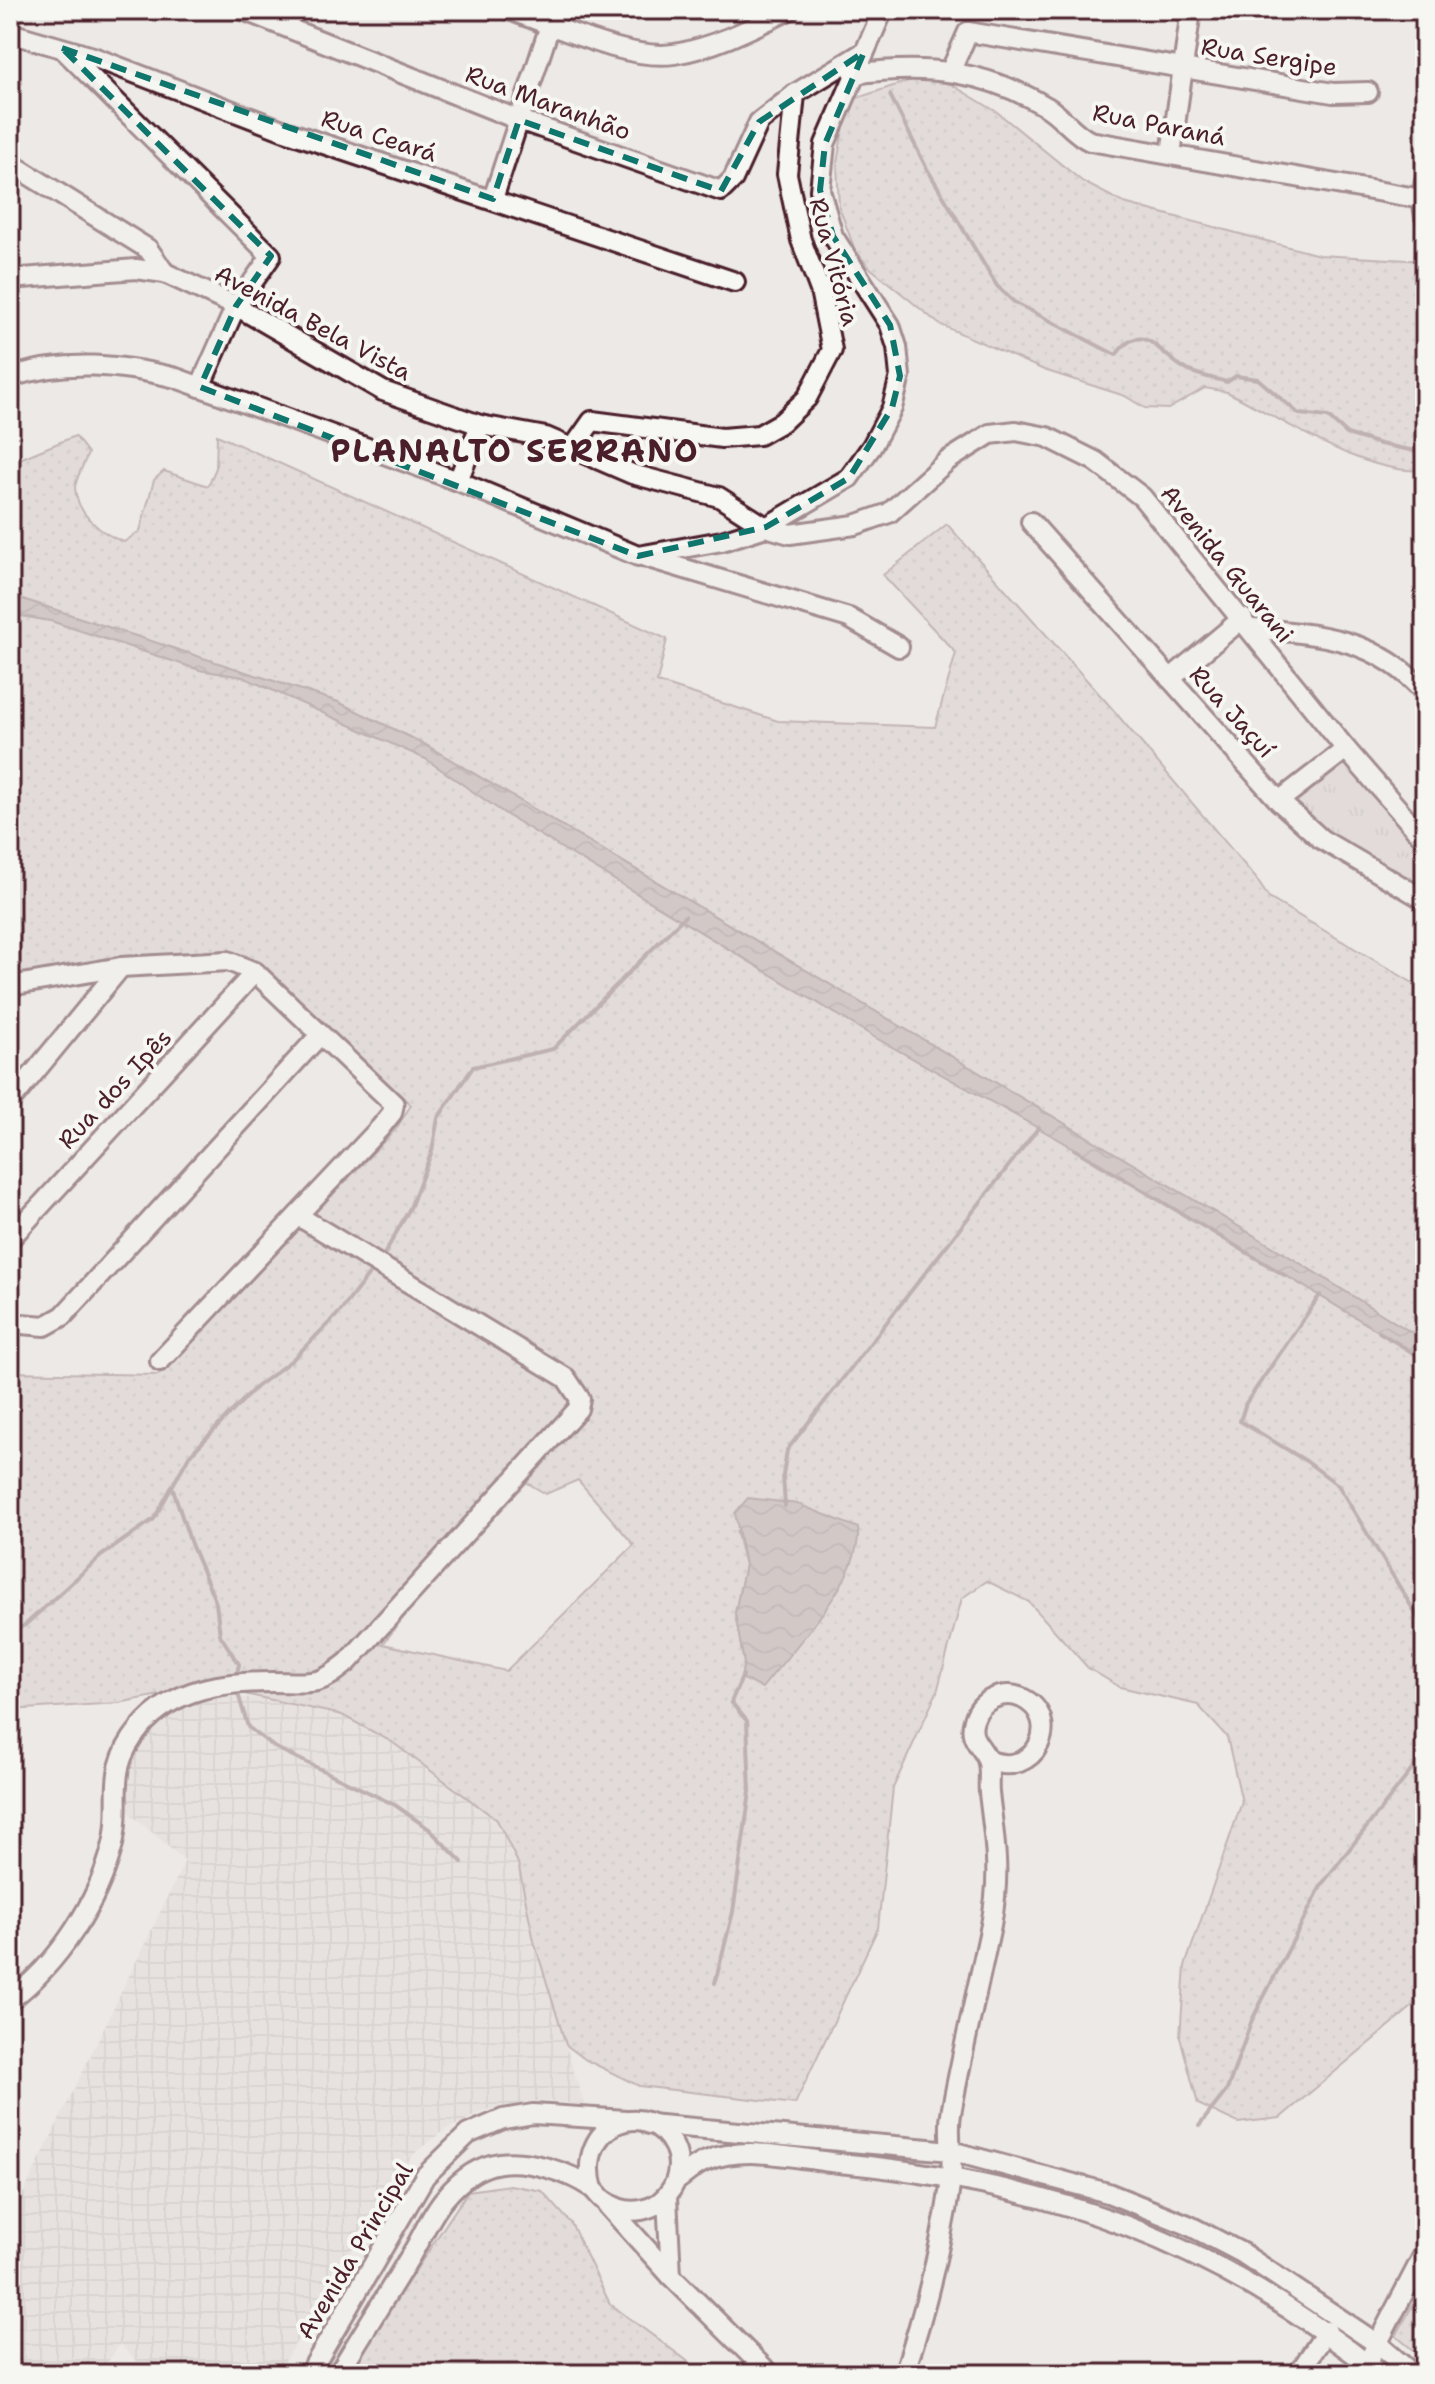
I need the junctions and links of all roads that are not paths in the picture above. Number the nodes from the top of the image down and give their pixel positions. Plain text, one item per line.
1 (243, 10) edge
2 (509, 10) edge
3 (789, 10) edge
4 (883, 10) edge
5 (1191, 10) edge
6 (552, 17) edge
7 (10, 33) edge
8 (62, 48) junction
9 (864, 52) junction
10 (1180, 67) junction
11 (951, 70) junction
12 (854, 74) junction
13 (1368, 92) dead end
14 (795, 94) junction
15 (519, 120) junction
16 (1171, 154) junction
17 (10, 163) edge
18 (493, 199) junction
19 (1424, 199) edge
20 (165, 273) junction
21 (10, 279) edge
22 (735, 282) dead end
23 (236, 306) junction
24 (10, 377) edge
25 (200, 387) junction
26 (480, 425) junction
27 (573, 448) junction
28 (458, 481) junction
29 (800, 508) junction
30 (1031, 522) dead end
31 (766, 527) junction
32 (808, 532) junction
33 (638, 556) junction
34 (1247, 624) junction
35 (899, 647) dead end
36 (1170, 679) junction
37 (1425, 693) edge
38 (1346, 749) junction
39 (1279, 801) junction
40 (1425, 840) edge
41 (1425, 900) edge
42 (121, 967) junction
43 (255, 972) junction
44 (10, 986) edge
45 (320, 1035) junction
46 (10, 1102) edge
47 (300, 1217) junction
48 (12, 1235) edge
49 (10, 1323) edge
50 (160, 1361) dead end
51 (988, 1760) dead end
52 (10, 2000) edge
53 (626, 2120) junction
54 (649, 2124) junction
55 (951, 2151) junction
56 (952, 2177) junction
57 (672, 2189) junction
58 (598, 2194) junction
59 (1425, 2252) edge
60 (671, 2276) junction
61 (1327, 2331) junction
62 (1379, 2345) junction
63 (1373, 2368) edge
64 (309, 2374) edge
65 (338, 2374) edge
66 (770, 2374) edge
67 (904, 2374) edge
68 (1298, 2374) edge
69 (1413, 2374) edge

1 - 15 street, Rua Maranhão
2 - 6 street
3 - 6 street
4 - 9 street
5 - 10 street
6 - 15 street
7 - 8 street, Rua Ceará
8 - 18 street, Rua Ceará
8 - 23 street
9 - 12 street
9 - 14 street
10 - 11 street, Rua Sergipe
10 - 13 street, Rua Sergipe
10 - 16 street
11 - 12 street, Rua Paraná
11 - 16 street, Rua Paraná
12 - 29 street
14 - 15 street, Rua Maranhão
14 - 27 street, Rua Vitória
15 - 18 street
16 - 19 street, Rua Paraná
17 - 20 street
18 - 22 street, Rua Ceará
20 - 21 street, Avenida Bela Vista
20 - 23 street, Avenida Bela Vista
23 - 25 street
23 - 26 street, Avenida Bela Vista
24 - 25 street
25 - 28 street
26 - 27 street, Avenida Bela Vista
26 - 28 street
27 - 31 street, Avenida Bela Vista
28 - 33 street
29 - 31 street
29 - 32 street
30 - 36 street, Rua Jaçuí
31 - 32 street, Avenida Guarani
31 - 33 street
32 - 34 street, Avenida Guarani
33 - 35 street
34 - 36 street
34 - 37 street
34 - 38 street, Avenida Guarani
36 - 39 street, Rua Jaçuí
38 - 39 street
38 - 40 street, Avenida Guarani
39 - 41 street, Rua Jaçuí
42 - 43 street
42 - 44 street
42 - 46 street
43 - 45 street
43 - 48 street, Rua dos Ipês
45 - 47 street
45 - 49 street
47 - 50 street
47 - 52 street
51 - 55 street
53 - 54 street
53 - 58 street
53 - 64 street, Avenida Principal
54 - 55 street
54 - 57 street
55 - 56 street
55 - 62 street
56 - 57 street
56 - 61 street
56 - 67 street
57 - 58 street
57 - 60 street
58 - 60 street
58 - 65 street, Avenida Principal
59 - 62 street
60 - 66 street
61 - 63 street
61 - 68 street
62 - 63 street
62 - 69 street

